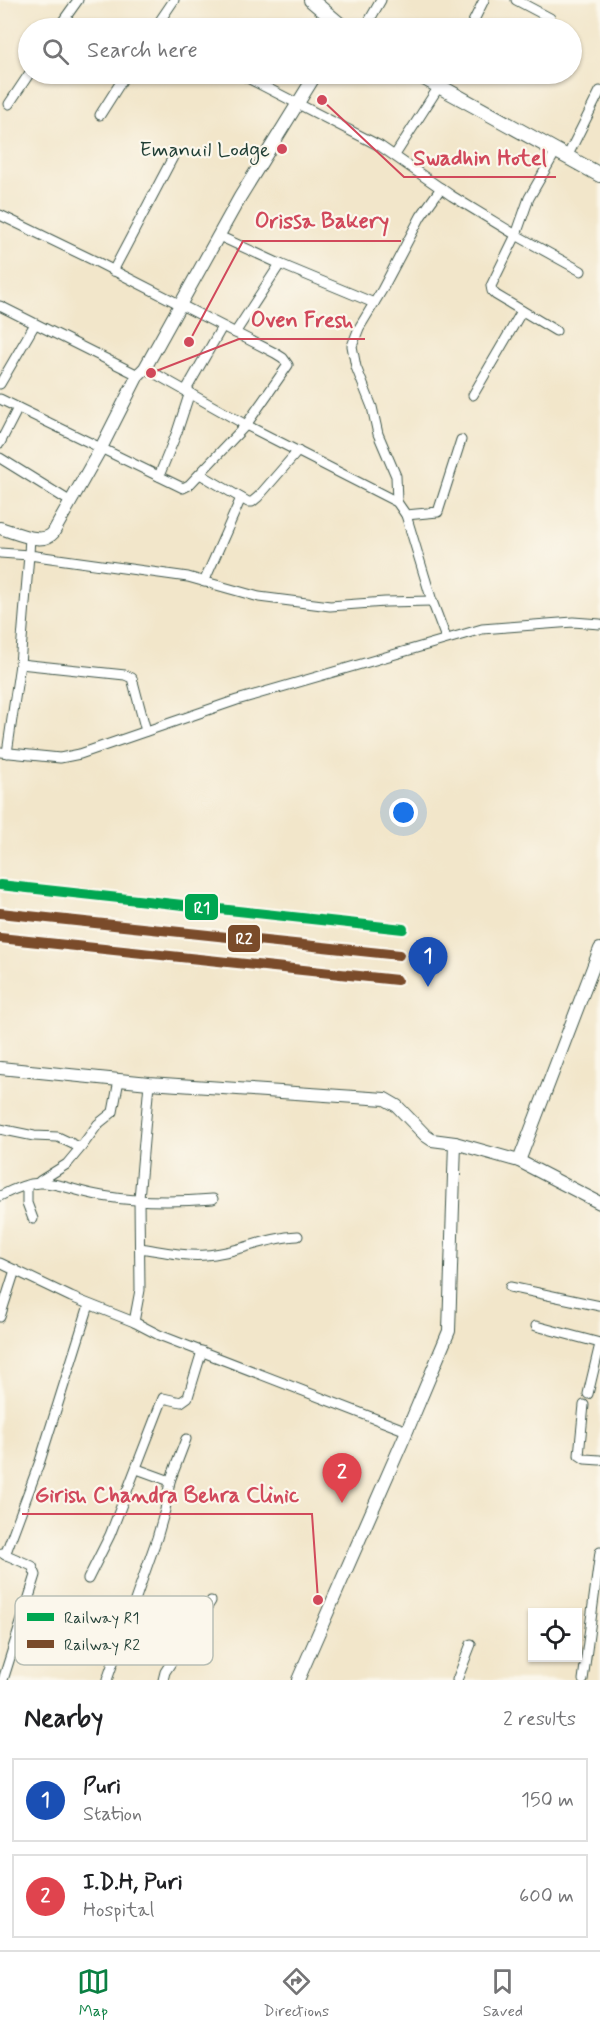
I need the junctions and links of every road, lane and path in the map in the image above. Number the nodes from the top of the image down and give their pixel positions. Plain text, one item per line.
1 (78, 0) edge
2 (174, 0) edge
3 (311, 0) edge
4 (381, 0) edge
5 (484, 0) edge
6 (516, 0) edge
7 (65, 18) edge
8 (162, 18) edge
9 (332, 18) edge
10 (371, 18) edge
11 (475, 18) edge
12 (550, 18) dead end
13 (22, 84) edge
14 (120, 84) edge
15 (259, 84) edge
16 (310, 84) edge
17 (435, 84) edge
18 (442, 84) edge
19 (440, 87) junction
20 (600, 91) edge
21 (9, 104) dead end
22 (297, 104) junction
23 (100, 115) dead end
24 (562, 154) junction
25 (395, 155) junction
26 (173, 158) dead end
27 (600, 175) edge
28 (441, 188) junction
29 (0, 215) edge
30 (516, 235) junction
31 (219, 236) junction
32 (280, 264) junction
33 (114, 271) junction
34 (581, 271) dead end
35 (374, 303) junction
36 (0, 306) edge
37 (180, 306) junction
38 (522, 311) junction
39 (35, 324) junction
40 (222, 327) junction
41 (556, 331) dead end
42 (235, 333) junction
43 (140, 374) junction
44 (160, 376) junction
45 (0, 384) edge
46 (188, 391) junction
47 (473, 395) dead end
48 (0, 399) edge
49 (18, 408) junction
50 (246, 425) junction
51 (461, 440) dead end
52 (0, 443) edge
53 (101, 448) junction
54 (298, 451) junction
55 (0, 458) edge
56 (200, 474) junction
57 (159, 476) junction
58 (241, 498) junction
59 (71, 501) junction
60 (397, 502) junction
61 (406, 515) junction
62 (0, 528) edge
63 (30, 536) junction
64 (0, 553) edge
65 (29, 555) junction
66 (204, 582) junction
67 (432, 601) junction
68 (600, 624) edge
69 (446, 638) junction
70 (20, 664) junction
71 (146, 731) junction
72 (3, 753) edge
73 (600, 950) edge
74 (0, 1068) edge
75 (119, 1080) junction
76 (149, 1083) junction
77 (0, 1129) edge
78 (455, 1143) junction
79 (82, 1146) junction
80 (519, 1161) junction
81 (40, 1181) junction
82 (27, 1185) junction
83 (0, 1196) edge
84 (139, 1199) junction
85 (213, 1199) dead end
86 (600, 1203) edge
87 (33, 1219) dead end
88 (298, 1236) dead end
89 (140, 1248) junction
90 (0, 1263) edge
91 (15, 1270) junction
92 (510, 1287) dead end
93 (89, 1305) junction
94 (600, 1306) edge
95 (0, 1317) edge
96 (134, 1322) junction
97 (536, 1326) dead end
98 (600, 1344) edge
99 (202, 1351) junction
100 (596, 1377) edge
101 (588, 1394) dead end
102 (584, 1405) dead end
103 (407, 1431) junction
104 (186, 1440) dead end
105 (600, 1460) edge
106 (137, 1469) junction
107 (170, 1481) junction
108 (600, 1552) edge
109 (3, 1554) edge
110 (88, 1579) dead end
111 (29, 1596) edge
112 (137, 1596) edge
113 (15, 1642) edge
114 (471, 1644) dead end
115 (113, 1665) edge
116 (170, 1665) edge
117 (3, 1680) edge
118 (108, 1680) edge
119 (163, 1680) edge
120 (298, 1680) edge
121 (457, 1680) edge
122 (583, 1680) edge

1 - 7 street
2 - 8 street
3 - 9 highway
4 - 10 street
5 - 11 street
6 - 12 street
13 - 21 street
14 - 23 street
15 - 22 street
16 - 22 main road
17 - 19 highway
18 - 19 street
19 - 24 highway
19 - 25 street
20 - 24 street
22 - 25 street
22 - 31 main road
24 - 27 highway
24 - 30 street
25 - 28 street
26 - 33 street
28 - 30 street
28 - 35 street
29 - 33 street
30 - 34 street
30 - 38 street
31 - 32 street
31 - 37 main road
32 - 35 street
32 - 42 street
33 - 37 street
35 - 60 street
36 - 39 street
37 - 40 street
37 - 43 main road
38 - 41 street
38 - 47 street
39 - 43 street
39 - 45 street
40 - 42 street
40 - 46 street
42 - 50 street
43 - 44 street
43 - 44 street
43 - 53 main road
44 - 46 street
46 - 50 street
46 - 57 street
48 - 49 street
49 - 52 street
49 - 53 street
50 - 54 street
50 - 56 street
51 - 61 street
53 - 57 street
53 - 59 main road
54 - 58 street
54 - 60 street
55 - 59 street
56 - 57 street
56 - 58 street
58 - 66 street
59 - 63 main road
60 - 61 street
61 - 67 street
62 - 63 main road
63 - 65 street
64 - 65 street
65 - 66 street
65 - 70 street
66 - 67 street
67 - 69 street
68 - 69 street
69 - 71 street
70 - 71 street
70 - 72 street
71 - 72 street
73 - 80 main road
74 - 75 main road
75 - 76 main road
75 - 79 street
76 - 78 main road
76 - 84 street
77 - 79 street
78 - 80 main road
78 - 103 main road
79 - 81 street
80 - 86 main road
81 - 82 street
81 - 84 street
82 - 83 street
82 - 87 street
84 - 85 street
84 - 89 street
88 - 89 street
89 - 96 street
90 - 91 street
91 - 93 street
91 - 95 street
92 - 94 street
93 - 96 street
93 - 109 street
96 - 99 street
97 - 98 street
98 - 100 street
99 - 103 street
99 - 106 street
100 - 101 street
102 - 105 street
103 - 120 main road
104 - 107 street
106 - 107 street
106 - 110 street
107 - 112 street
108 - 122 street
109 - 111 street
113 - 117 street
114 - 121 street
115 - 118 street
116 - 119 street

